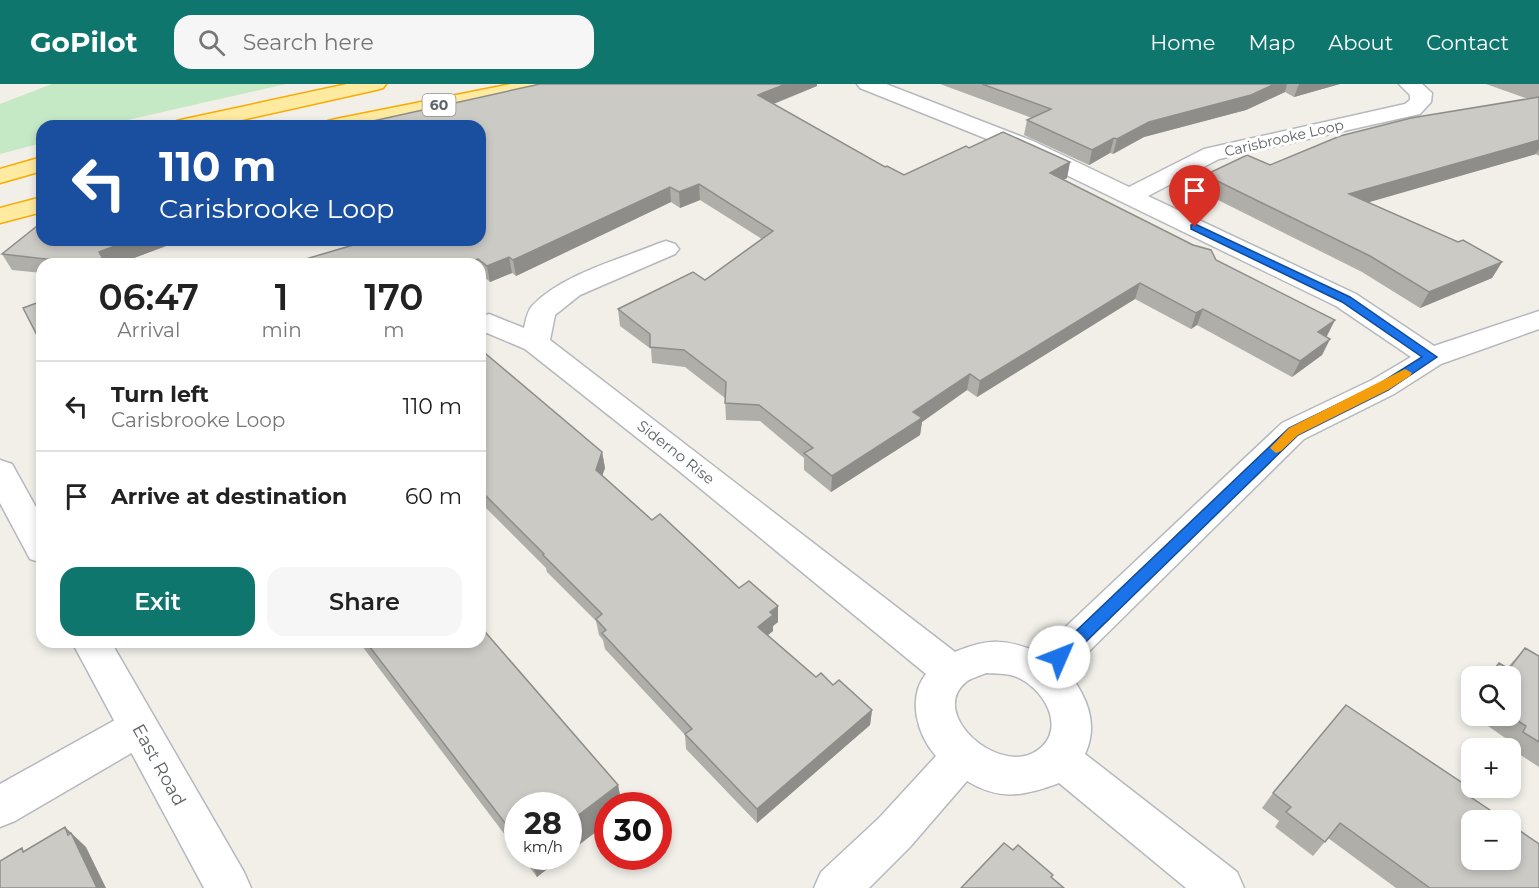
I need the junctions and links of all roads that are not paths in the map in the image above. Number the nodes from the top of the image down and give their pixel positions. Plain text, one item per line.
1 (376, 84) edge
2 (542, 84) edge
3 (867, 84) edge
4 (1409, 84) edge
5 (212, 120) edge
6 (365, 120) edge
7 (36, 166) edge
8 (0, 176) edge
9 (1130, 196) junction
10 (36, 206) edge
11 (0, 216) edge
12 (666, 249) dead end
13 (1539, 319) edge
14 (486, 324) edge
15 (535, 343) junction
16 (1431, 357) junction
17 (0, 472) edge
18 (36, 539) edge
19 (95, 648) edge
20 (951, 671) junction
21 (1042, 673) junction
22 (138, 728) junction
23 (962, 757) junction
24 (1059, 758) junction
25 (0, 807) edge
26 (228, 888) edge
27 (837, 888) edge
28 (1221, 888) edge

1 - 5 highway
2 - 6 highway, 60
3 - 9 street
4 - 9 street, Carisbrooke Loop
7 - 8 highway
9 - 16 street
10 - 11 highway
12 - 15 street
13 - 16 street
14 - 15 street, Siderno Rise
15 - 20 street, Siderno Rise
16 - 21 street
17 - 18 street
19 - 22 street, East Road
20 - 21 street
20 - 23 street
21 - 24 street
22 - 25 street
22 - 26 street, East Road
23 - 24 street
23 - 27 street
24 - 28 street

